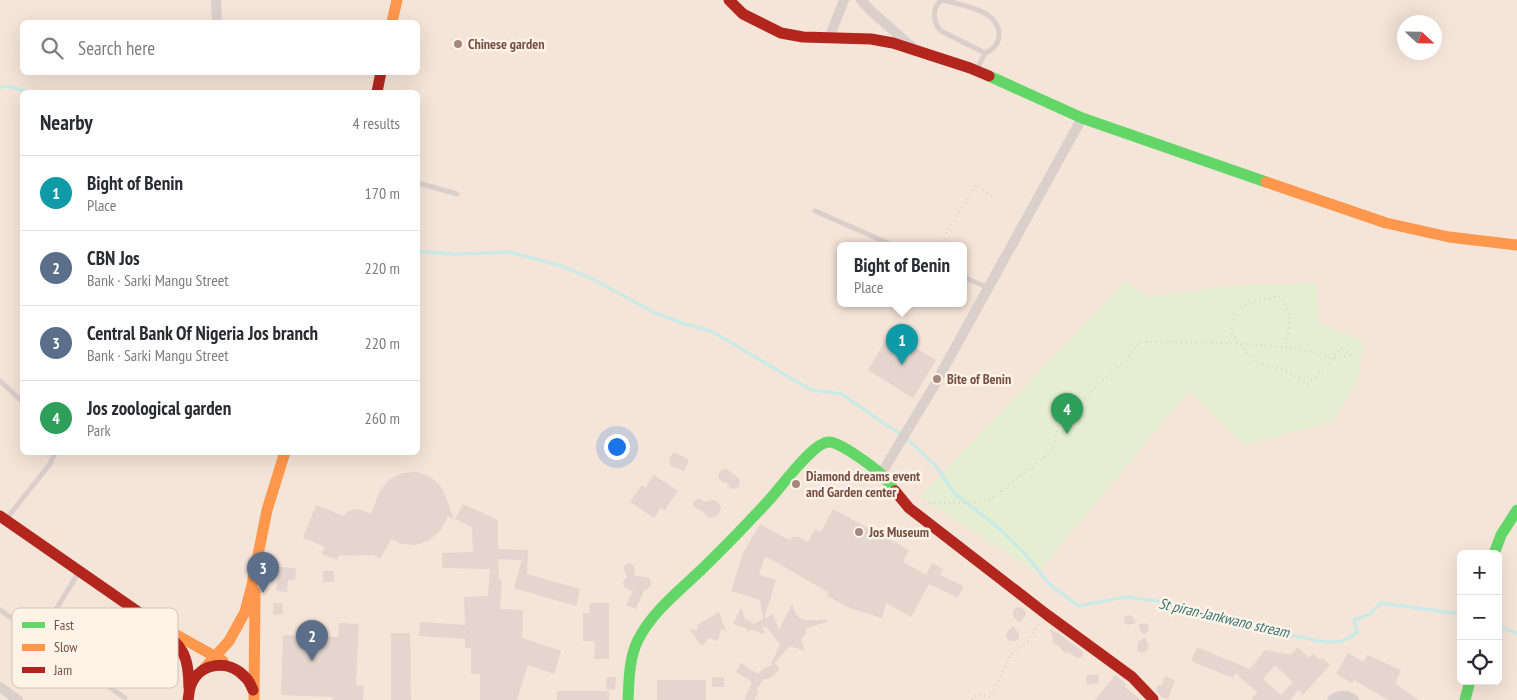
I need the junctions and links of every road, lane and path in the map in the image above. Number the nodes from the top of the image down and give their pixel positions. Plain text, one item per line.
1 (216, 0) edge
2 (397, 0) edge
3 (729, 0) edge
4 (844, 0) edge
5 (861, 0) edge
6 (943, 0) edge
7 (217, 20) edge
8 (392, 20) edge
9 (829, 38) junction
10 (915, 50) junction
11 (985, 54) junction
12 (976, 71) junction
13 (380, 75) edge
14 (377, 90) edge
15 (1082, 118) junction
16 (420, 184) edge
17 (457, 194) dead end
18 (994, 197) dead end
19 (815, 210) dead end
20 (886, 242) edge
21 (940, 242) edge
22 (1517, 246) edge
23 (967, 278) edge
24 (989, 288) junction
25 (1240, 344) junction
26 (1285, 347) junction
27 (1333, 358) junction
28 (0, 381) edge
29 (20, 399) edge
30 (54, 455) edge
31 (284, 455) edge
32 (881, 474) junction
33 (909, 508) junction
34 (1517, 510) edge
35 (3, 518) edge
36 (1496, 550) edge
37 (80, 572) junction
38 (254, 578) junction
39 (58, 608) edge
40 (132, 608) edge
41 (0, 610) edge
42 (1046, 614) junction
43 (12, 618) edge
44 (178, 636) edge
45 (178, 645) edge
46 (216, 657) junction
47 (230, 665) junction
48 (204, 668) junction
49 (1469, 685) edge
50 (0, 687) edge
51 (112, 688) edge
52 (187, 695) edge
53 (254, 695) edge
54 (126, 698) dead end
55 (1153, 699) dead end
56 (18, 700) edge
57 (628, 700) edge
58 (972, 700) edge
59 (1332, 700) edge
60 (1354, 700) edge
61 (1465, 700) edge

1 - 7 street
2 - 8 street
3 - 9 street
4 - 9 street
5 - 10 street
6 - 11 lane
6 - 11 lane
9 - 10 street
10 - 12 street
11 - 12 lane
12 - 15 street
13 - 14 street
15 - 22 street
15 - 24 street
16 - 17 lane
18 - 21 path
19 - 20 lane
23 - 24 lane
24 - 32 street
25 - 26 path
25 - 26 path
25 - 27 path
25 - 33 path
26 - 27 path
27 - 27 path
28 - 29 lane
30 - 35 lane
31 - 38 street
32 - 33 street
32 - 57 street
33 - 42 street
34 - 36 street
35 - 37 street
37 - 39 lane
37 - 40 street
38 - 46 street
38 - 53 street
41 - 43 lane
42 - 55 street
42 - 58 path
44 - 46 street
45 - 52 street
46 - 47 street
46 - 48 street
47 - 48 street
47 - 53 street
48 - 52 street
49 - 61 street
50 - 56 street
51 - 54 lane
59 - 60 street

